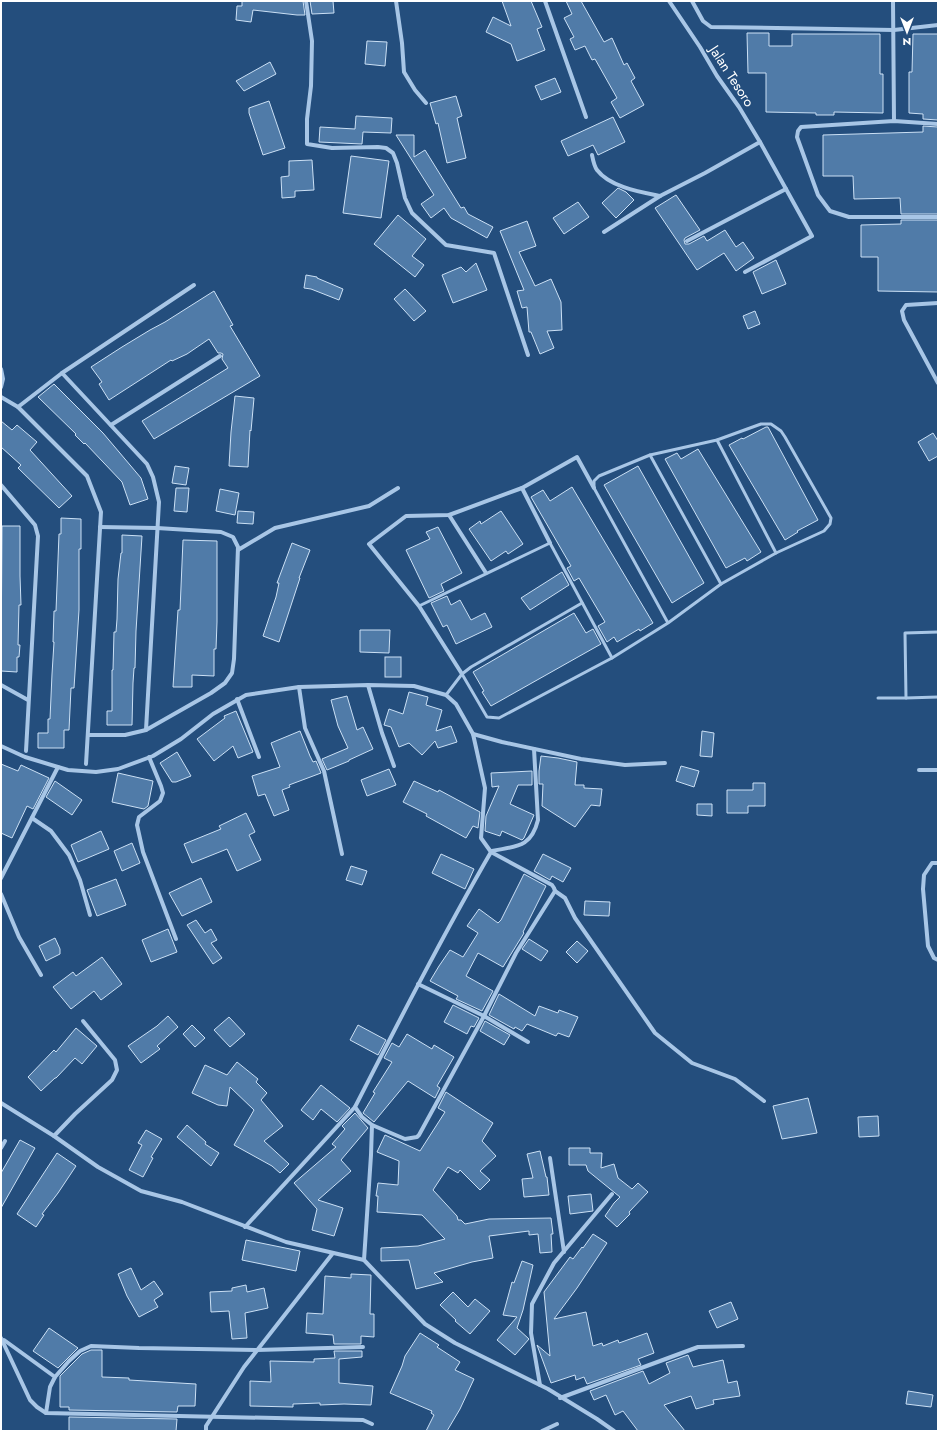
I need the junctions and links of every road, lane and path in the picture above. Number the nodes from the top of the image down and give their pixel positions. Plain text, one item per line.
1 (306, 1) edge
2 (396, 1) edge
3 (545, 1) edge
4 (669, 1) edge
5 (692, 1) edge
6 (893, 1) edge
7 (938, 25) edge
8 (894, 30) junction
9 (426, 103) dead end
10 (586, 117) dead end
11 (894, 121) junction
12 (938, 124) edge
13 (760, 142) junction
14 (592, 155) dead end
15 (786, 189) junction
16 (660, 196) junction
17 (938, 217) edge
18 (604, 232) dead end
19 (687, 241) dead end
20 (745, 272) dead end
21 (194, 285) dead end
22 (938, 303) edge
23 (528, 355) dead end
24 (220, 356) dead end
25 (1, 369) edge
26 (62, 373) junction
27 (938, 383) edge
28 (1, 387) edge
29 (1, 397) edge
30 (18, 407) junction
31 (110, 425) junction
32 (716, 440) junction
33 (650, 455) junction
34 (1, 485) edge
35 (398, 488) dead end
36 (522, 488) junction
37 (594, 488) junction
38 (449, 515) junction
39 (100, 527) junction
40 (157, 528) junction
41 (550, 543) junction
42 (238, 550) junction
43 (776, 553) junction
44 (486, 573) junction
45 (721, 584) junction
46 (582, 603) junction
47 (418, 606) junction
48 (668, 623) junction
49 (938, 632) edge
50 (612, 658) junction
51 (462, 674) junction
52 (1, 685) edge
53 (368, 685) junction
54 (299, 687) junction
55 (446, 694) junction
56 (938, 697) edge
57 (878, 698) dead end
58 (906, 698) junction
59 (237, 699) junction
60 (28, 700) junction
61 (146, 730) junction
62 (473, 734) junction
63 (89, 735) junction
64 (1, 746) edge
65 (534, 749) junction
66 (26, 751) dead end
67 (259, 756) dead end
68 (149, 758) junction
69 (665, 763) dead end
70 (86, 764) dead end
71 (394, 766) dead end
72 (58, 767) junction
73 (919, 770) dead end
74 (938, 770) edge
75 (32, 818) junction
76 (491, 852) junction
77 (342, 854) dead end
78 (938, 863) edge
79 (1, 878) edge
80 (555, 891) junction
81 (1, 894) edge
82 (90, 914) dead end
83 (176, 939) dead end
84 (938, 960) edge
85 (41, 975) dead end
86 (418, 984) junction
87 (484, 1016) junction
88 (83, 1021) dead end
89 (528, 1042) dead end
90 (764, 1102) dead end
91 (1, 1103) edge
92 (355, 1107) junction
93 (372, 1124) junction
94 (54, 1136) junction
95 (5, 1141) dead end
96 (1, 1148) edge
97 (550, 1158) dead end
98 (612, 1194) dead end
99 (245, 1227) junction
100 (564, 1252) junction
101 (333, 1253) junction
102 (364, 1260) junction
103 (2, 1338) edge
104 (743, 1346) dead end
105 (364, 1347) dead end
106 (257, 1350) junction
107 (56, 1377) junction
108 (540, 1385) junction
109 (560, 1398) junction
110 (46, 1413) junction
111 (212, 1416) junction
112 (372, 1424) dead end
113 (556, 1424) dead end
114 (206, 1431) edge
115 (542, 1431) edge
116 (614, 1431) edge

1 - 23 street
2 - 9 street
3 - 10 street
4 - 13 street, Jalan Tesoro
5 - 8 street
6 - 8 street
7 - 8 street
8 - 11 street
11 - 12 street
11 - 17 street
13 - 15 street, Jalan Tesoro
13 - 16 street
14 - 16 street
15 - 19 street
15 - 20 street, Jalan Tesoro
16 - 18 street
21 - 26 street
22 - 27 street
24 - 31 street
25 - 28 street
26 - 30 street
26 - 31 street
29 - 30 street
30 - 39 street
31 - 40 street
32 - 33 lane
32 - 43 lane
32 - 43 lane
33 - 37 lane
33 - 45 lane
34 - 60 street
35 - 42 street
36 - 37 street
36 - 38 street
36 - 41 street
37 - 48 lane
38 - 44 street
38 - 47 street
39 - 40 street
39 - 63 street
40 - 42 street
40 - 61 street
41 - 44 lane
41 - 46 lane
42 - 61 street
43 - 45 lane
44 - 47 lane
45 - 48 lane
46 - 50 lane
46 - 51 lane
47 - 51 street
48 - 50 lane
49 - 58 lane
50 - 51 lane
51 - 55 lane
52 - 60 street
53 - 54 street
53 - 55 street
53 - 71 street
54 - 59 street
54 - 77 street
55 - 62 street
56 - 58 lane
57 - 58 lane
59 - 67 street
59 - 68 street
60 - 66 street
61 - 63 street
62 - 65 street
62 - 76 street
63 - 70 street
64 - 72 street
65 - 69 street
65 - 76 street
68 - 72 street
68 - 83 street
72 - 75 street
73 - 74 street
75 - 79 street
75 - 82 street
76 - 80 street
76 - 86 street
78 - 84 street
80 - 87 street
80 - 90 street
81 - 85 street
86 - 87 street
86 - 92 street
87 - 89 street
87 - 93 street
88 - 94 street
91 - 94 street
92 - 93 street
92 - 99 street
93 - 102 street
94 - 99 street
95 - 96 street
97 - 100 street
98 - 100 street
99 - 101 street
100 - 108 street
101 - 102 street
101 - 106 street
102 - 108 street
103 - 107 street
103 - 110 street
104 - 109 street
105 - 106 street
106 - 107 street
106 - 111 street
107 - 110 street
108 - 109 street
109 - 116 street
110 - 111 street
111 - 112 street
111 - 114 street
113 - 115 street

